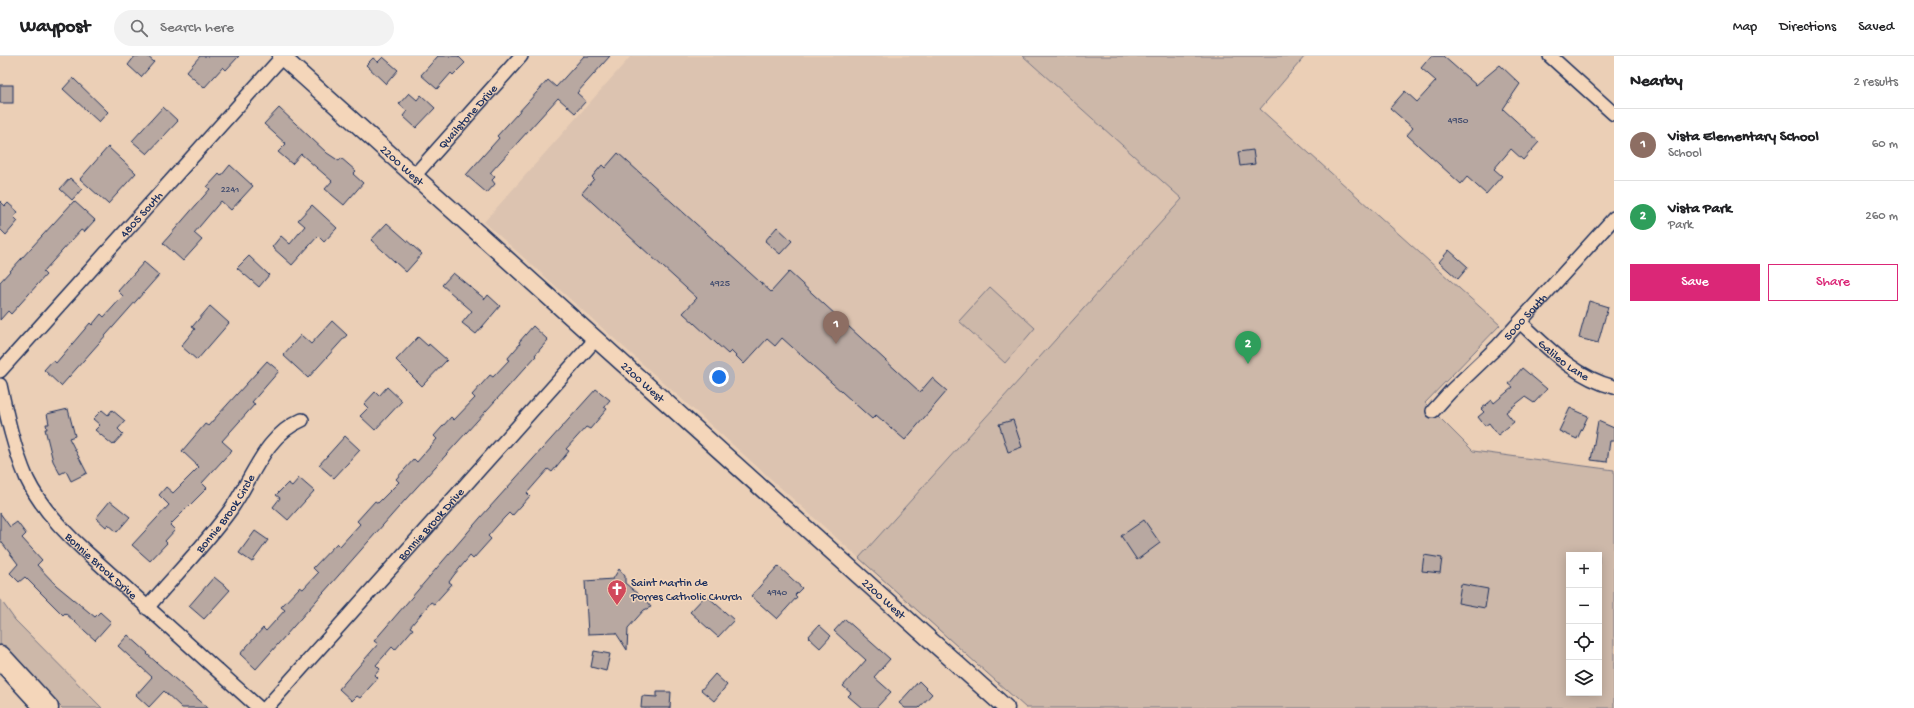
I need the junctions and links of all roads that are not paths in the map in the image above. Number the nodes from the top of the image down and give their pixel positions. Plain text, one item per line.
1 (521, 56) edge
2 (1550, 56) edge
3 (282, 57) edge
4 (1614, 114) edge
5 (414, 176) junction
6 (1614, 218) edge
7 (1520, 322) junction
8 (595, 340) junction
9 (0, 371) edge
10 (0, 385) edge
11 (1614, 387) edge
12 (1433, 411) dead end
13 (302, 420) dead end
14 (147, 608) junction
15 (0, 657) edge
16 (47, 708) edge
17 (259, 708) edge
18 (266, 708) edge
19 (1006, 708) edge

1 - 5 street, Quailstone Drive
2 - 4 street
3 - 5 street, 2200 West
3 - 9 street, 4805 South
5 - 8 street, 2200 West
6 - 7 street, 5000 South
7 - 11 street, Galileo Lane
7 - 12 street, 5000 South
8 - 18 street, Bonnie Brook Drive
8 - 19 street, 2200 West
10 - 14 street, Bonnie Brook Drive
13 - 14 street, Bonnie Brook Circle
14 - 17 street, Bonnie Brook Drive
15 - 16 highway

